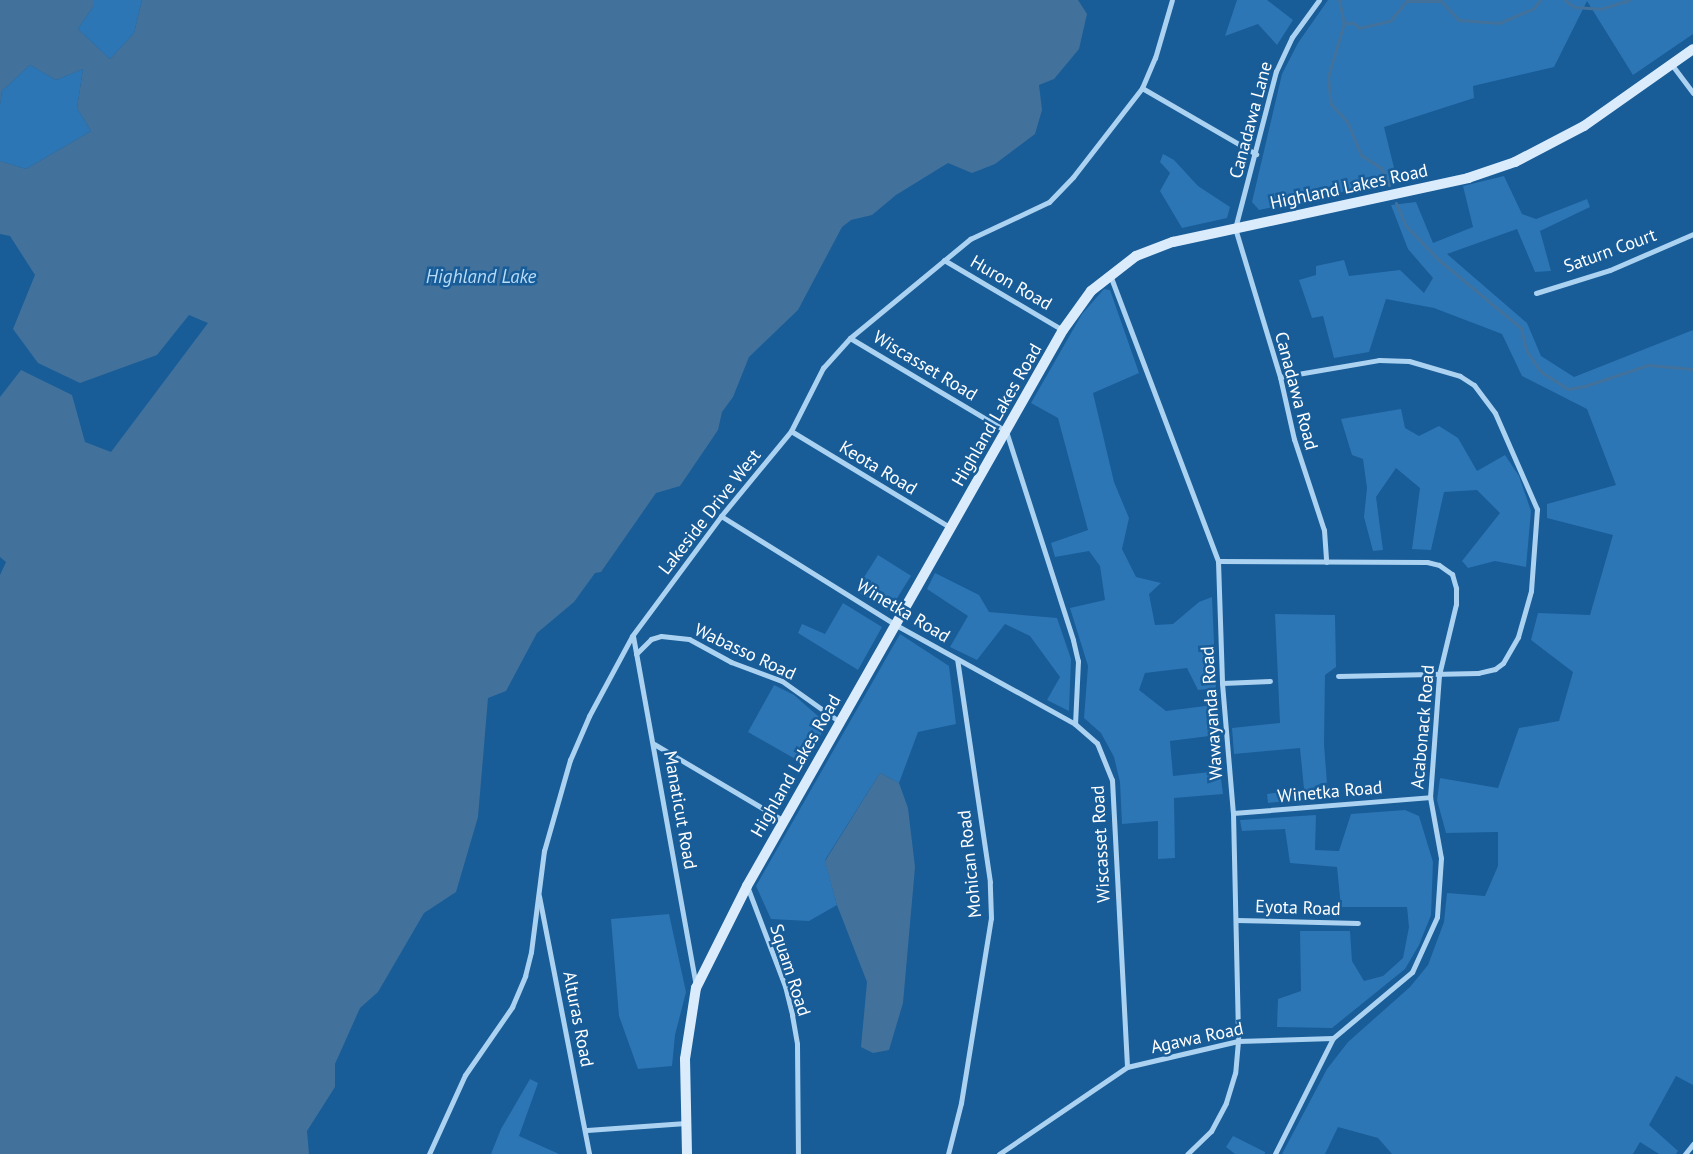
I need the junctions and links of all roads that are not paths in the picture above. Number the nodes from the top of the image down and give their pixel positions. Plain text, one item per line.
1 (1172, 0) edge
2 (1319, 0) edge
3 (1693, 49) edge
4 (1672, 65) junction
5 (1142, 88) junction
6 (1693, 93) edge
7 (1256, 154) junction
8 (1235, 228) junction
9 (1693, 234) edge
10 (944, 260) junction
11 (1110, 274) junction
12 (1536, 293) dead end
13 (1063, 330) junction
14 (850, 338) junction
15 (1280, 378) junction
16 (791, 431) junction
17 (1006, 431) junction
18 (721, 516) junction
19 (951, 528) junction
20 (1218, 561) junction
21 (1326, 562) junction
22 (896, 625) junction
23 (632, 636) junction
24 (636, 654) junction
25 (957, 659) junction
26 (1439, 675) junction
27 (1338, 676) dead end
28 (1270, 681) dead end
29 (1222, 682) junction
30 (840, 722) junction
31 (1075, 724) junction
32 (654, 744) junction
33 (1430, 797) junction
34 (1232, 813) junction
35 (784, 821) junction
36 (747, 886) junction
37 (538, 890) junction
38 (1236, 920) junction
39 (1358, 923) dead end
40 (696, 988) junction
41 (1333, 1038) junction
42 (1238, 1041) junction
43 (1127, 1067) junction
44 (687, 1123) junction
45 (586, 1130) junction
46 (1693, 1144) edge
47 (430, 1154) edge
48 (589, 1154) edge
49 (687, 1154) edge
50 (798, 1154) edge
51 (948, 1154) edge
52 (1000, 1154) edge
53 (1187, 1154) edge
54 (1275, 1154) edge
55 (1685, 1154) edge

1 - 5 street, Lakeside Drive West
2 - 7 street, Canadawa Lane
3 - 4 street, Highland Lakes Road
4 - 6 street
4 - 8 street, Highland Lakes Road
5 - 7 street
5 - 10 street, Lakeside Drive West
7 - 8 street, Canadawa Lane
8 - 11 street, Highland Lakes Road
8 - 15 street, Canadawa Road
9 - 12 street, Saturn Court
10 - 13 street, Huron Road
10 - 14 street, Lakeside Drive West
11 - 13 street, Highland Lakes Road
11 - 20 street, Wawayanda Road
13 - 17 street, Highland Lakes Road
14 - 16 street, Lakeside Drive West
14 - 17 street, Wiscasset Road
15 - 21 street, Canadawa Road
15 - 26 street
16 - 18 street, Lakeside Drive West
16 - 19 street, Keota Road
17 - 19 street, Highland Lakes Road
17 - 31 street
18 - 22 street, Winetka Road
18 - 23 street, Lakeside Drive West
19 - 22 street, Highland Lakes Road
20 - 21 street, Acabonack Road
20 - 29 street, Wawayanda Road
21 - 26 street, Acabonack Road
22 - 25 street, Winetka Road
22 - 30 street, Highland Lakes Road
23 - 24 street, Manaticut Road
23 - 37 street, Lakeside Drive West
24 - 30 street, Wabasso Road
24 - 32 street, Manaticut Road
25 - 31 street, Winetka Road
25 - 51 street, Mohican Road
26 - 27 street
26 - 33 street, Acabonack Road
28 - 29 street
29 - 34 street, Wawayanda Road
30 - 35 street, Highland Lakes Road
31 - 43 street, Wiscasset Road
32 - 35 street
32 - 40 street, Manaticut Road
33 - 34 street, Winetka Road
33 - 41 street, Acabonack Road
34 - 38 street, Wawayanda Road
35 - 36 street, Highland Lakes Road
36 - 40 street, Highland Lakes Road
36 - 50 street, Squam Road
37 - 45 street, Alturas Road
37 - 47 street, Lakeside Drive West
38 - 39 street, Eyota Road
38 - 42 street, Wawayanda Road
40 - 44 street, Highland Lakes Road
41 - 42 street, Agawa Road
41 - 54 street, Acabonack Road
42 - 43 street, Agawa Road
42 - 53 street, Wawayanda Road
43 - 52 street
44 - 45 street
44 - 49 street, Highland Lakes Road
45 - 48 street, Alturas Road
46 - 55 street

